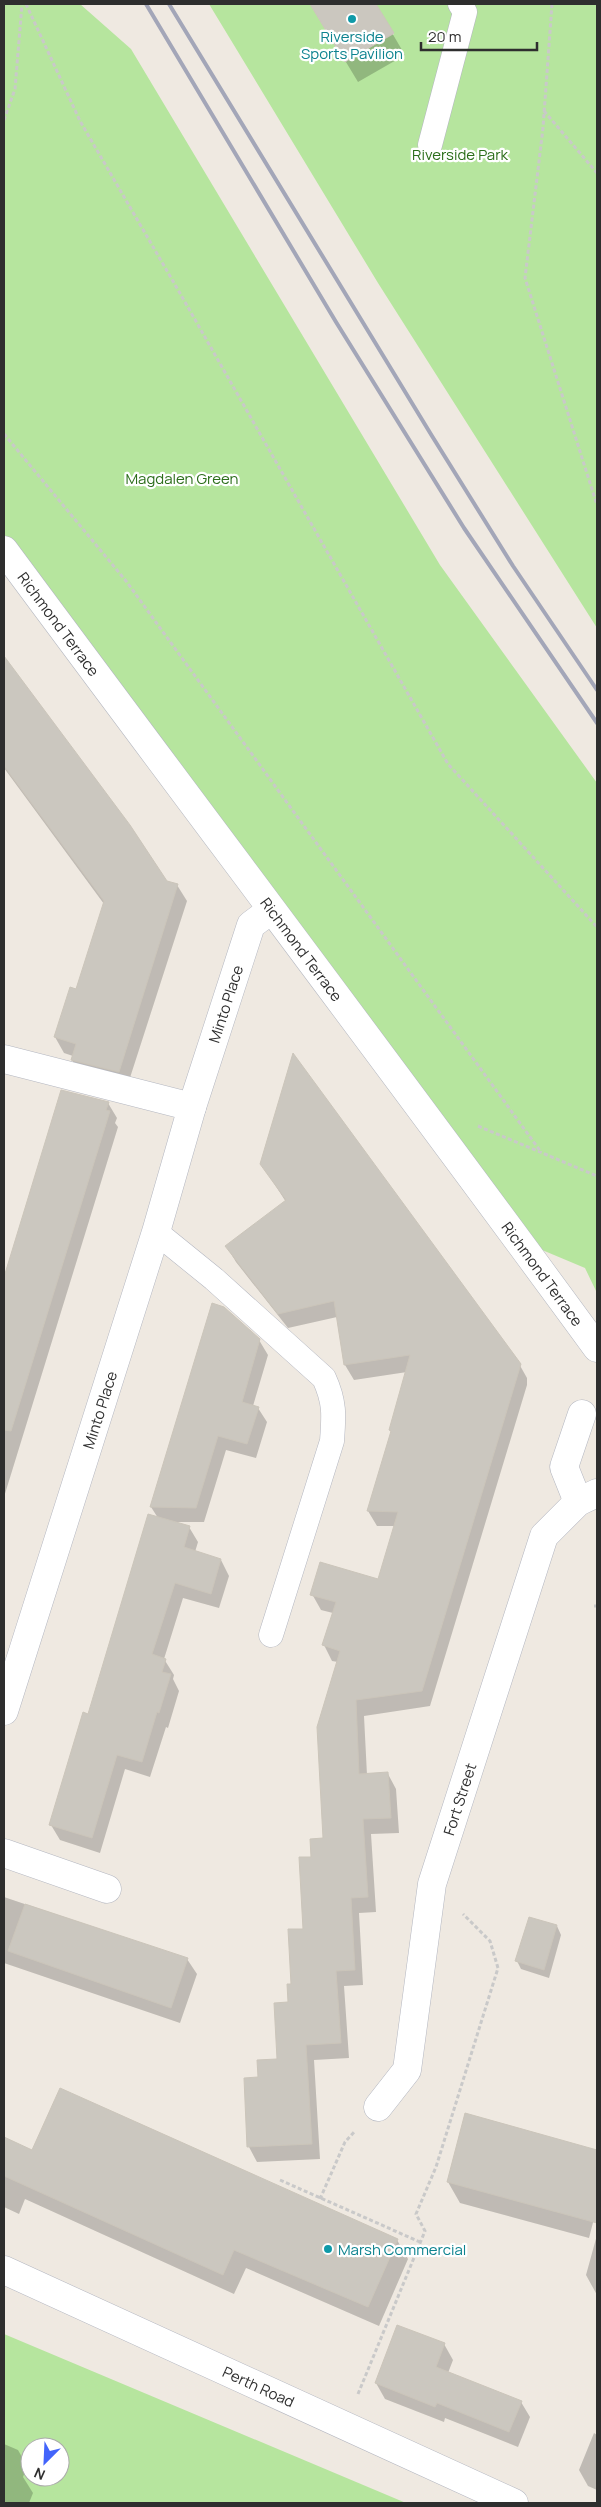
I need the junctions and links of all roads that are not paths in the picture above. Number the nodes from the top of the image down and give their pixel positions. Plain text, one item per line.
1 (460, 4) edge
2 (430, 145) dead end
3 (4, 550) edge
4 (271, 910) junction
5 (4, 1059) edge
6 (192, 1107) junction
7 (156, 1232) junction
8 (597, 1348) edge
9 (582, 1414) dead end
10 (588, 1497) edge
11 (271, 1635) dead end
12 (4, 1711) edge
13 (4, 1853) edge
14 (107, 1889) dead end
15 (378, 2107) dead end
16 (4, 2270) edge
17 (514, 2503) edge

1 - 2 lane
3 - 4 street, Richmond Terrace
4 - 6 street, Minto Place
4 - 8 street, Richmond Terrace
5 - 6 street
6 - 7 street, Minto Place
7 - 11 lane
7 - 12 street, Minto Place
9 - 10 street, Fort Street
10 - 15 street, Fort Street
13 - 14 street
16 - 17 street, Perth Road

